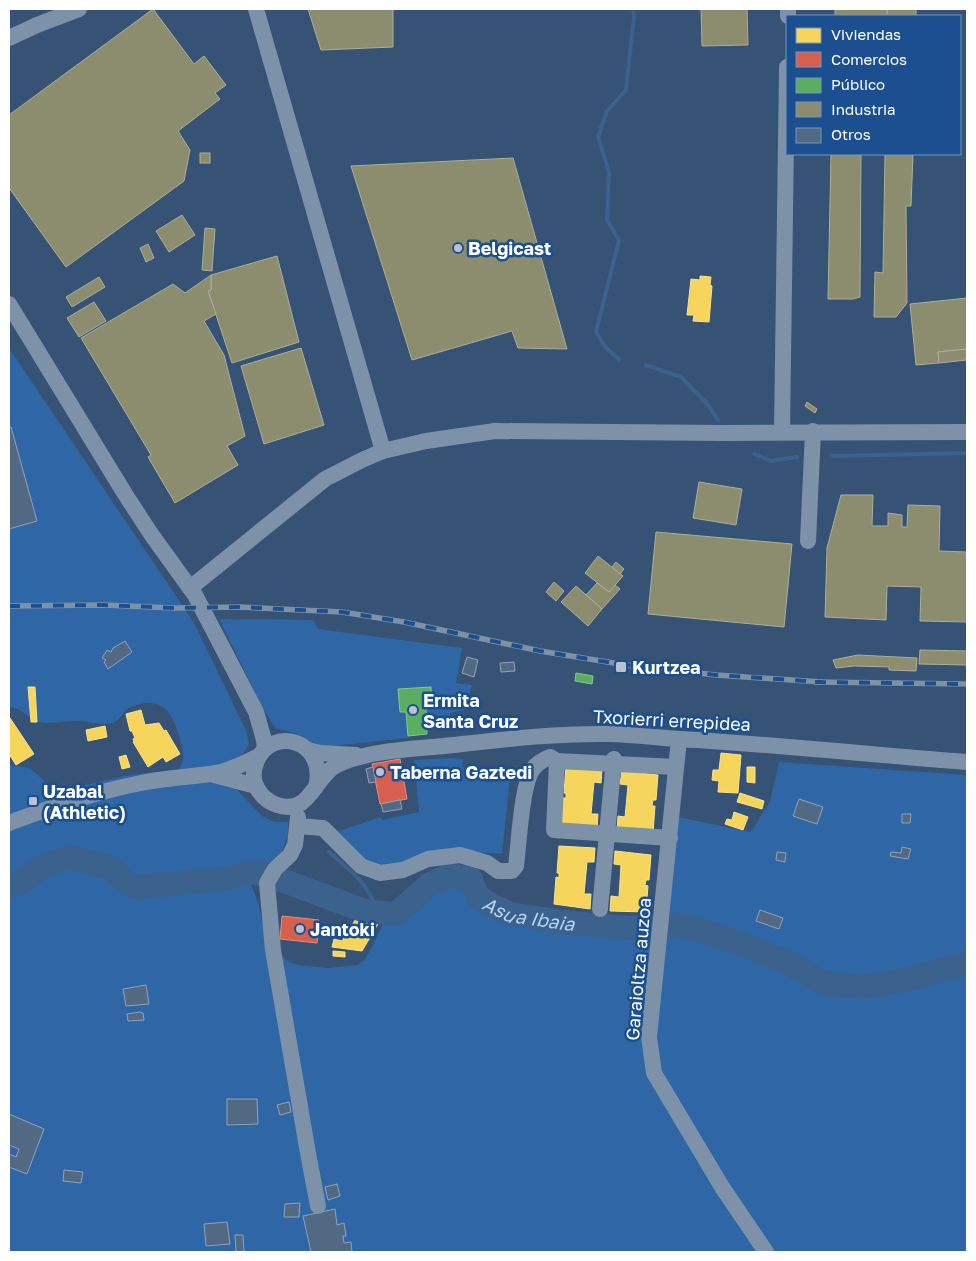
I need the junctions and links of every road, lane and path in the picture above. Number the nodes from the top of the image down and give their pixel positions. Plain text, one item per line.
1 (79, 9) edge
2 (256, 9) edge
3 (9, 38) edge
4 (786, 140) edge
5 (9, 304) edge
6 (813, 431) junction
7 (782, 432) junction
8 (967, 432) edge
9 (384, 451) junction
10 (808, 540) dead end
11 (190, 588) junction
12 (256, 712) junction
13 (679, 739) junction
14 (282, 742) junction
15 (308, 750) junction
16 (262, 753) junction
17 (375, 755) junction
18 (557, 761) junction
19 (614, 761) junction
20 (967, 762) edge
21 (676, 766) junction
22 (195, 775) junction
23 (256, 786) junction
24 (316, 787) junction
25 (298, 805) junction
26 (9, 823) edge
27 (298, 826) junction
28 (607, 834) junction
29 (670, 838) junction
30 (600, 909) dead end
31 (318, 1206) dead end
32 (766, 1252) edge

1 - 3 street
2 - 9 street
4 - 7 street
5 - 11 street
6 - 7 street
6 - 8 street
6 - 10 street
7 - 9 street
9 - 11 street
11 - 12 street
12 - 14 street
12 - 16 street
13 - 17 street, Txorierri errepidea
13 - 20 street, Txorierri errepidea
13 - 21 street, Garaioltza auzoa
14 - 15 street, Txorierri errepidea
14 - 16 street
15 - 17 street, Txorierri errepidea
15 - 24 street
16 - 22 street
16 - 23 street
17 - 24 street, Txorierri errepidea
18 - 19 street
18 - 27 street
18 - 28 street
19 - 21 street
19 - 28 street
21 - 29 street, Garaioltza auzoa
22 - 23 street
22 - 26 street
23 - 25 street
24 - 25 street, Txorierri errepidea
25 - 27 street
27 - 31 street
28 - 29 street
28 - 30 street
29 - 32 street, Garaioltza auzoa

